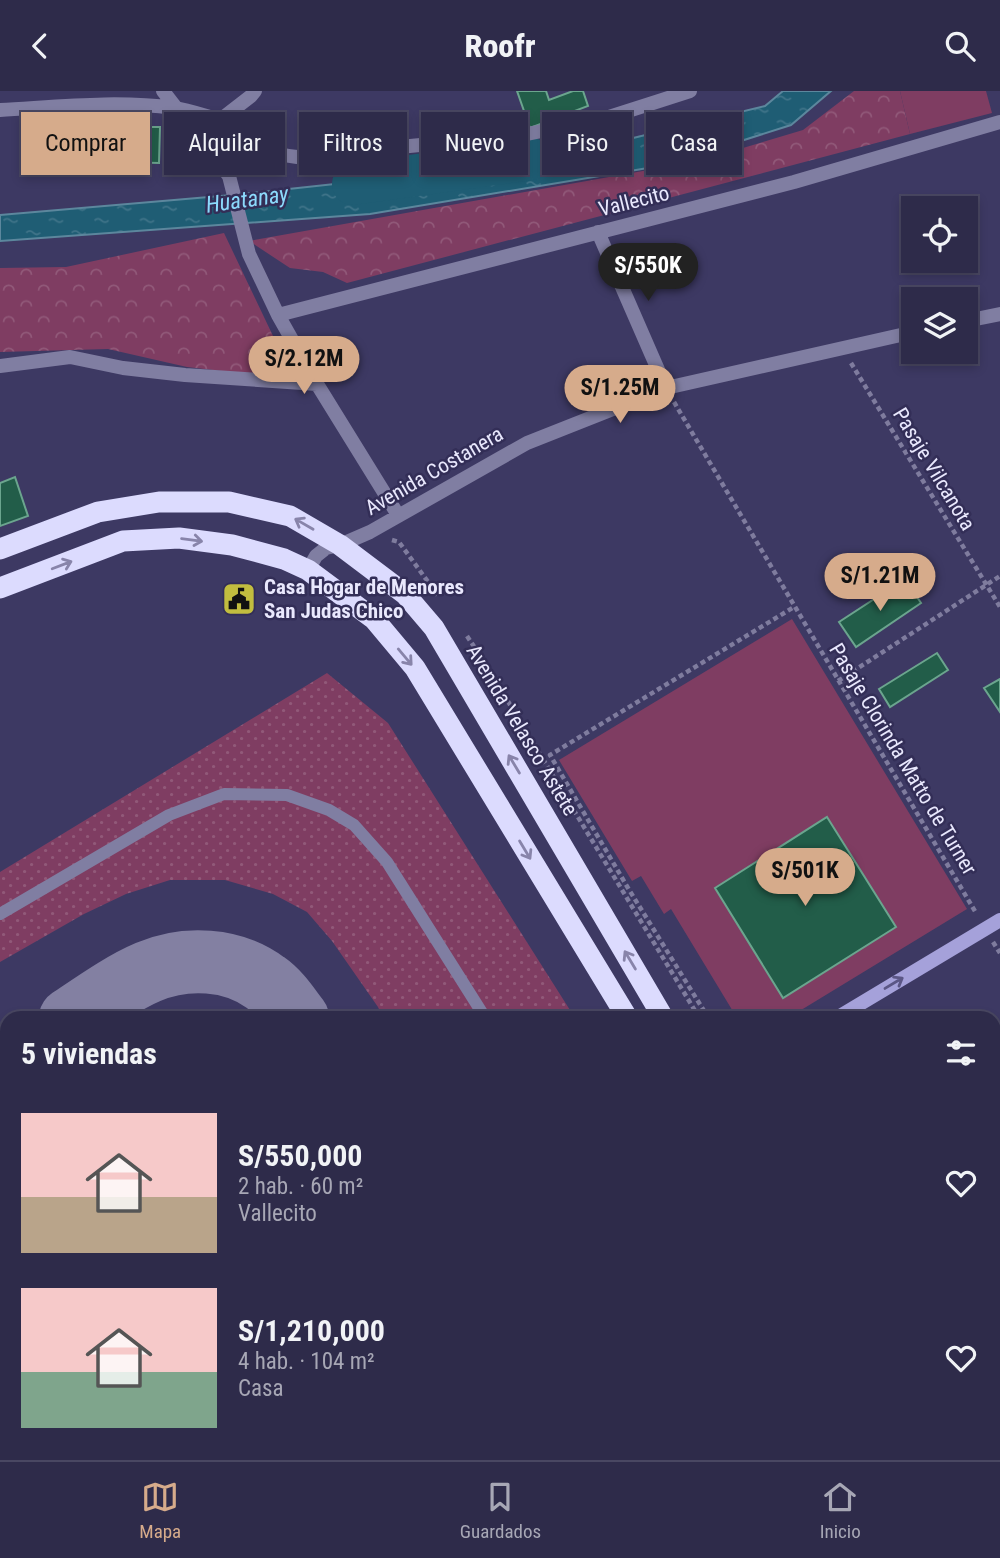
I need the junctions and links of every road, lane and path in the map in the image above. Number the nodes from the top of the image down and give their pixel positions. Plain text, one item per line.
1 (163, 91) edge
2 (255, 91) edge
3 (690, 91) edge
4 (175, 108) junction
5 (0, 110) edge
6 (190, 112) edge
7 (230, 112) edge
8 (1000, 122) edge
9 (285, 156) edge
10 (598, 232) junction
11 (1000, 313) edge
12 (278, 314) junction
13 (978, 318) edge
14 (901, 335) edge
15 (842, 348) junction
16 (0, 366) edge
17 (317, 384) junction
18 (666, 388) junction
19 (398, 515) junction
20 (340, 545) junction
21 (0, 548) edge
22 (308, 570) junction
23 (1000, 576) edge
24 (987, 586) junction
25 (0, 588) edge
26 (794, 607) junction
27 (1000, 607) edge
28 (838, 681) junction
29 (0, 914) edge
30 (1000, 920) edge
31 (985, 929) junction
32 (481, 1011) edge
33 (623, 1011) edge
34 (659, 1011) edge
35 (704, 1011) edge
36 (848, 1011) edge

1 - 4 street
2 - 7 street
3 - 9 street
4 - 5 street
4 - 6 street
4 - 12 street
8 - 10 street, Vallecito
10 - 12 street, Vallecito
10 - 18 street
11 - 13 street
12 - 17 street
14 - 15 street, Avenida Costanera
15 - 18 street, Avenida Costanera
15 - 24 path, Pasaje Vilcanota
16 - 17 street
17 - 19 street
18 - 19 street, Avenida Costanera
18 - 26 path, Pasaje Clorinda Matto de Turner
19 - 20 street, Avenida Costanera
20 -> 21 highway, Avenida Velasco Astete
20 - 22 street, Avenida Costanera
34 -> 20 highway, Avenida Velasco Astete
25 -> 22 highway
22 -> 33 highway
23 - 24 path
24 - 27 path, Pasaje Vilcanota
24 - 28 path
26 - 28 path, Pasaje Clorinda Matto de Turner
26 - 35 path
28 - 31 path, Pasaje Clorinda Matto de Turner
29 - 32 lane
30 - 31 street
36 -> 31 street

